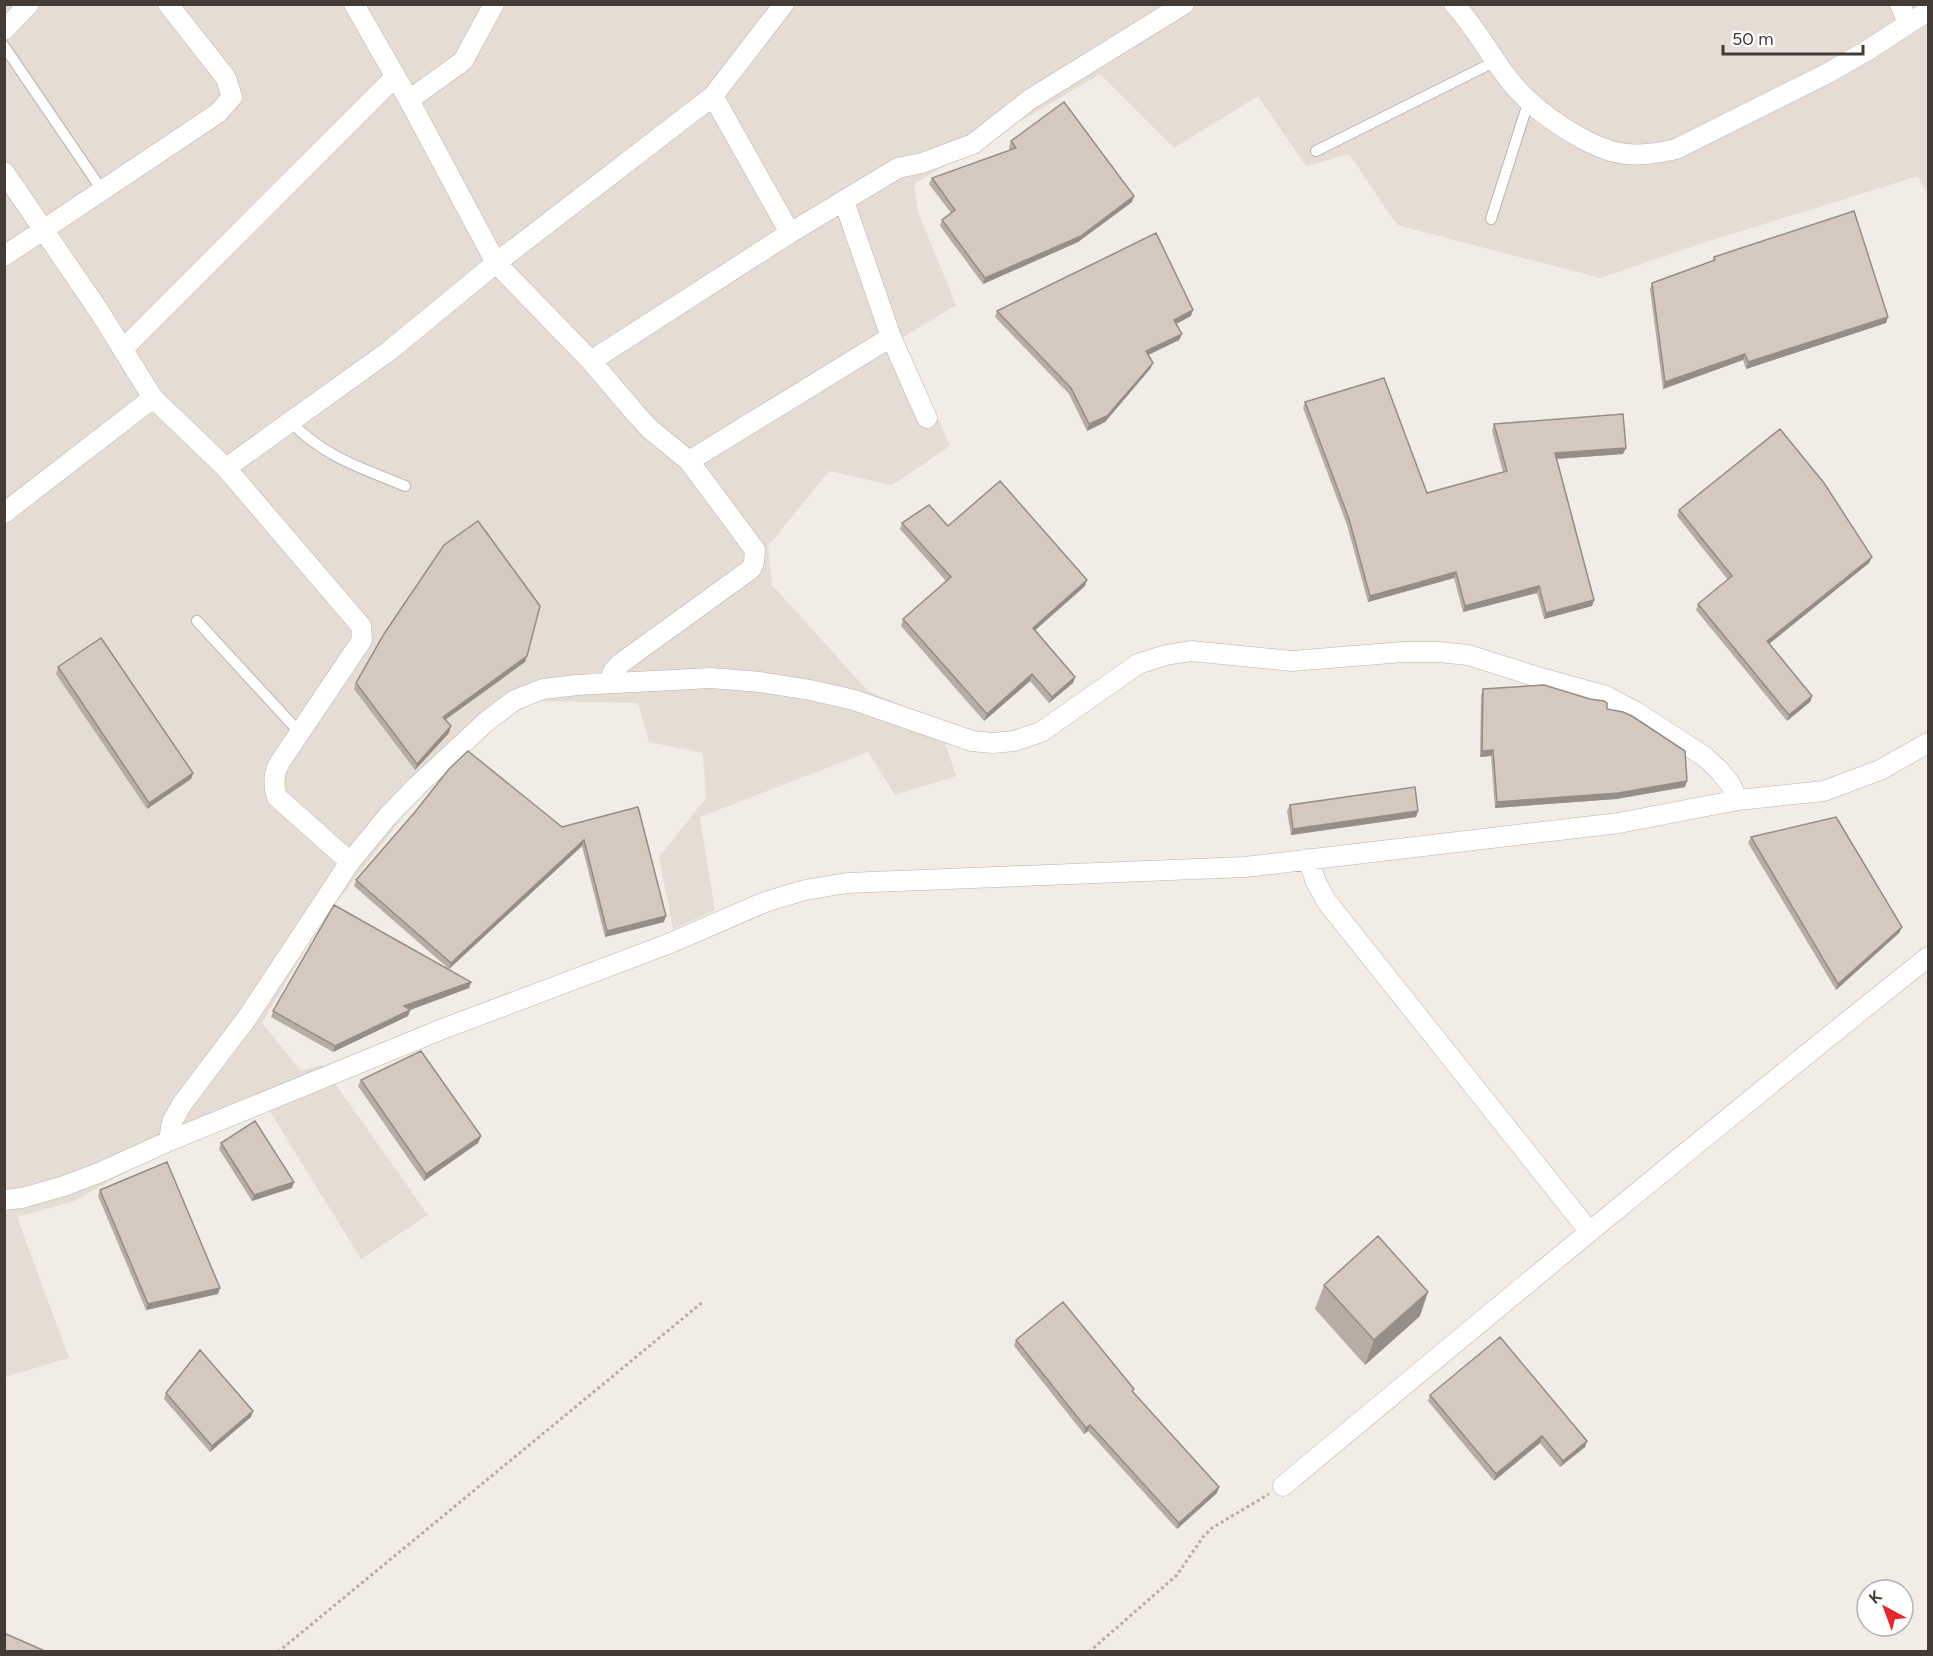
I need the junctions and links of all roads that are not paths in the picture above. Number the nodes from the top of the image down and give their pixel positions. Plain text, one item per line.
1 (29, 4) edge
2 (168, 4) edge
3 (354, 4) edge
4 (494, 4) edge
5 (784, 4) edge
6 (1184, 4) edge
7 (1454, 4) edge
8 (1900, 4) edge
9 (1929, 10) edge
10 (1908, 24) junction
11 (4, 30) edge
12 (4, 46) edge
13 (1496, 61) junction
14 (395, 77) junction
15 (712, 96) junction
16 (409, 100) junction
17 (1529, 100) junction
18 (1316, 151) dead end
19 (4, 172) edge
20 (102, 190) junction
21 (844, 201) junction
22 (1491, 219) dead end
23 (44, 229) junction
24 (790, 233) junction
25 (4, 256) edge
26 (496, 262) junction
27 (891, 337) junction
28 (123, 350) junction
29 (591, 361) junction
30 (153, 398) junction
31 (927, 418) dead end
32 (291, 422) junction
33 (689, 461) junction
34 (226, 468) junction
35 (405, 486) dead end
36 (4, 513) edge
37 (197, 621) dead end
38 (609, 683) junction
39 (300, 733) junction
40 (1929, 744) edge
41 (1738, 800) junction
42 (1308, 859) junction
43 (350, 862) junction
44 (1929, 957) edge
45 (169, 1142) junction
46 (4, 1200) edge
47 (1589, 1231) junction
48 (1283, 1486) road end

1 - 11 street
2 - 20 street
3 - 14 street
4 - 16 street
5 - 15 street
6 - 21 street
7 - 13 street
8 - 10 street
9 - 10 street
10 - 17 street
12 - 20 lane
13 - 17 street
13 - 18 lane
14 - 16 street
14 - 28 street
15 - 24 street
15 - 26 street
16 - 26 street
17 - 22 lane
19 - 23 street
20 - 23 street
21 - 24 street
21 - 27 street
23 - 25 street
23 - 28 street
24 - 29 street
26 - 29 street
26 - 32 street
27 - 31 street
27 - 33 street
28 - 30 street
29 - 33 street
30 - 34 street
30 - 36 street
32 - 34 street
32 - 35 lane
33 - 38 street
34 - 39 street
37 - 39 lane
38 - 41 street
38 - 43 street
39 - 43 street
40 - 41 street
41 - 42 street
42 - 45 street
42 - 47 street
43 - 45 street
44 - 47 street
45 - 46 street
47 - 48 street

